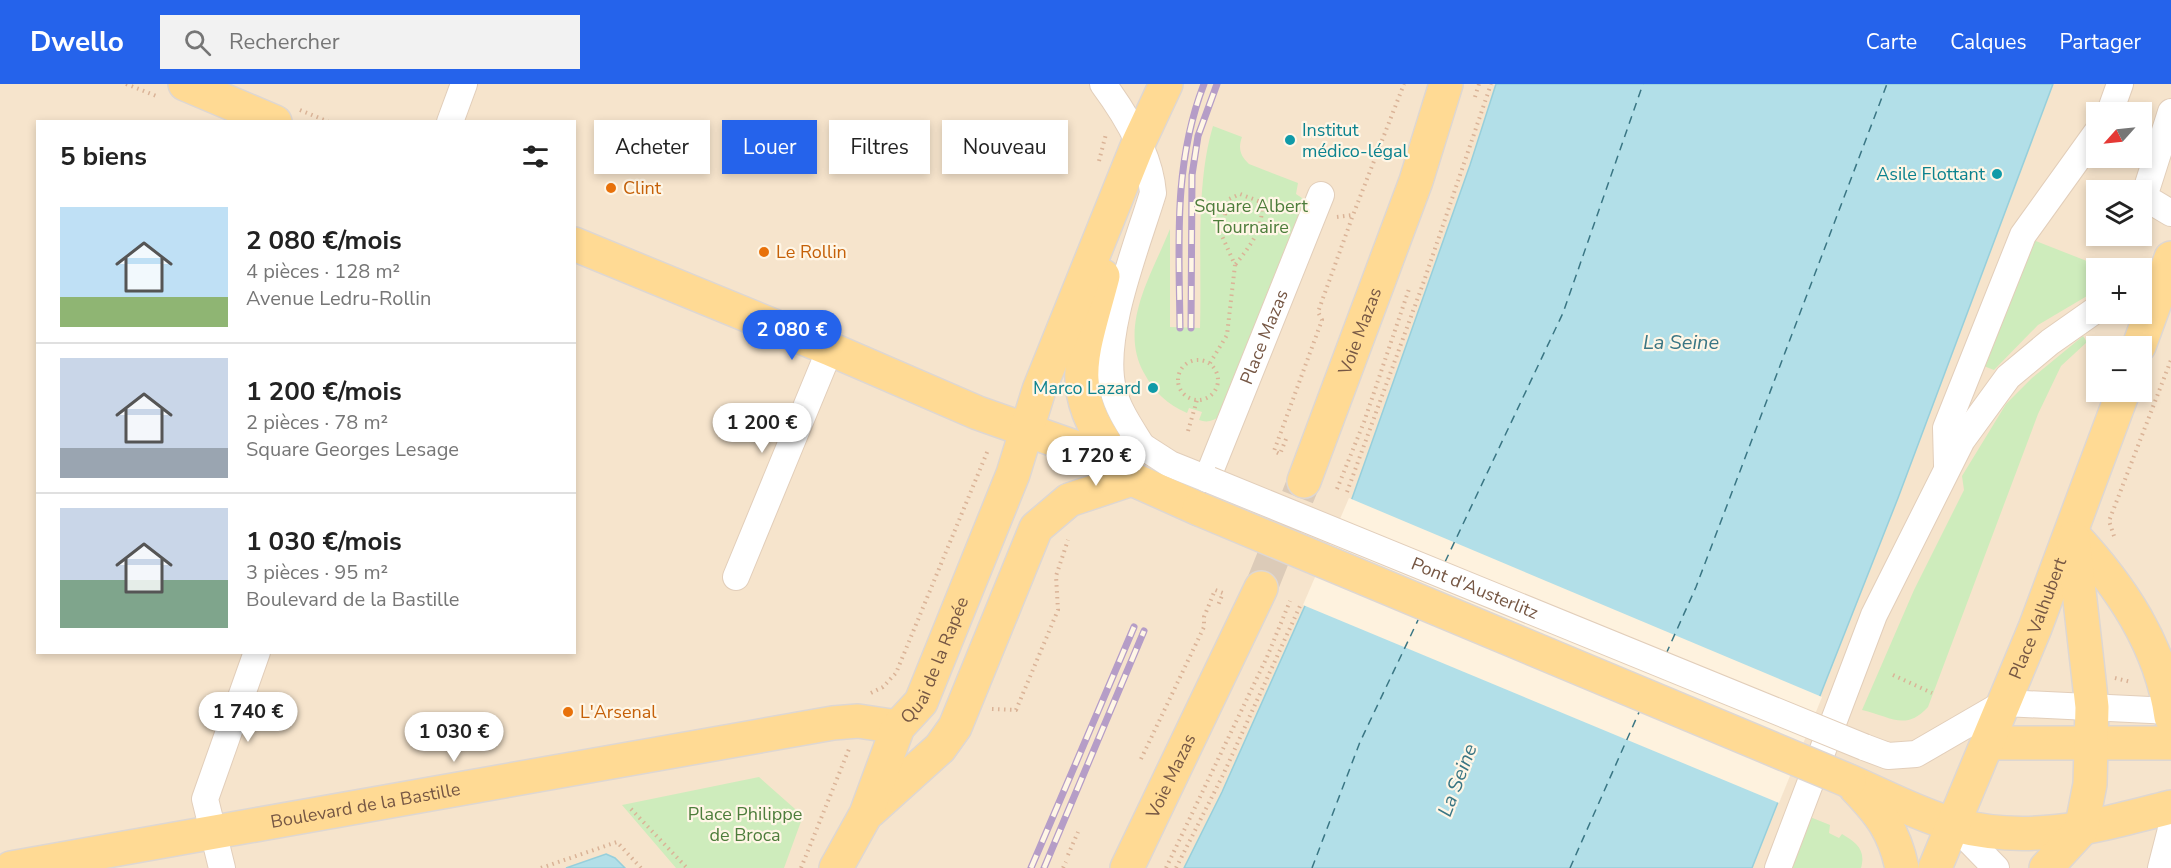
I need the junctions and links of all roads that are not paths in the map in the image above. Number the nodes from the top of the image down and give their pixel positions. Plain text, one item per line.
1 (184, 84) edge
2 (464, 84) edge
3 (1103, 84) edge
4 (1166, 84) edge
5 (1428, 84) edge
6 (1446, 84) edge
7 (2121, 84) edge
8 (2114, 102) edge
9 (2171, 112) edge
10 (270, 120) edge
11 (451, 120) edge
12 (1138, 144) junction
13 (2086, 147) edge
14 (1416, 181) junction
15 (1321, 195) dead end
16 (2171, 213) edge
17 (576, 245) edge
18 (2171, 258) edge
19 (2086, 317) edge
20 (2143, 336) edge
21 (830, 349) junction
22 (2119, 402) edge
23 (1026, 430) junction
24 (1142, 446) junction
25 (1085, 447) junction
26 (1947, 466) junction
27 (1132, 479) junction
28 (1304, 481) tunnel mouth
29 (1205, 489) junction
30 (2072, 534) junction
31 (736, 577) dead end
32 (1261, 588) tunnel mouth
33 (256, 654) edge
34 (2004, 703) junction
35 (2092, 707) junction
36 (2171, 713) edge
37 (897, 728) junction
38 (2090, 742) junction
39 (1988, 743) junction
40 (2171, 743) edge
41 (1850, 781) junction
42 (2171, 807) edge
43 (866, 814) junction
44 (1953, 824) junction
45 (2171, 829) edge
46 (2081, 830) junction
47 (213, 831) junction
48 (11, 868) edge
49 (222, 868) edge
50 (836, 868) edge
51 (1127, 868) edge
52 (1778, 868) edge
53 (1902, 868) edge
54 (1935, 868) edge
55 (1996, 868) edge
56 (2046, 868) edge
57 (2161, 868) edge

1 - 10 main road
2 - 11 street
3 - 12 street
4 - 12 main road, Quai de la Rapée
5 - 14 main road
6 - 14 main road
7 - 8 street
9 - 16 street
12 - 23 main road, Quai de la Rapée
12 - 24 street
12 - 25 main road, Quai de la Rapée
13 - 26 street
14 - 28 main road, Voie Mazas
15 - 29 street, Place Mazas
17 - 21 main road
18 - 20 main road
19 - 26 street
21 - 23 main road
21 - 31 street
22 - 30 main road
23 - 25 main road
23 - 37 main road, Quai de la Rapée
24 - 25 street
24 - 29 street, Pont d'Austerlitz
25 - 27 main road, Quai de la Rapée
26 - 52 street
27 - 29 main road, Pont d'Austerlitz
27 - 43 main road
29 - 34 street, Pont d'Austerlitz, bridge
29 - 41 main road, Pont d'Austerlitz, bridge
30 - 34 main road, Place Valhubert
30 - 35 main road, Place Valhubert
30 - 36 main road, Place Valhubert
32 - 51 main road, Voie Mazas
33 - 47 street
34 - 35 street, Place Valhubert
34 - 39 main road, Place Valhubert
35 - 36 street, Place Valhubert
35 - 38 main road, Place Valhubert
37 - 43 main road, Quai de la Rapée
37 - 47 main road, Boulevard de la Bastille
38 - 39 main road
38 - 40 main road
38 - 46 main road, Place Valhubert
39 - 44 main road, Place Valhubert
41 - 44 main road
41 - 53 main road
42 - 46 main road
43 - 50 main road
44 - 46 main road
44 - 54 main road, Place Valhubert
44 - 55 street
45 - 57 street
46 - 56 main road
47 - 48 main road, Boulevard de la Bastille
47 - 49 street

